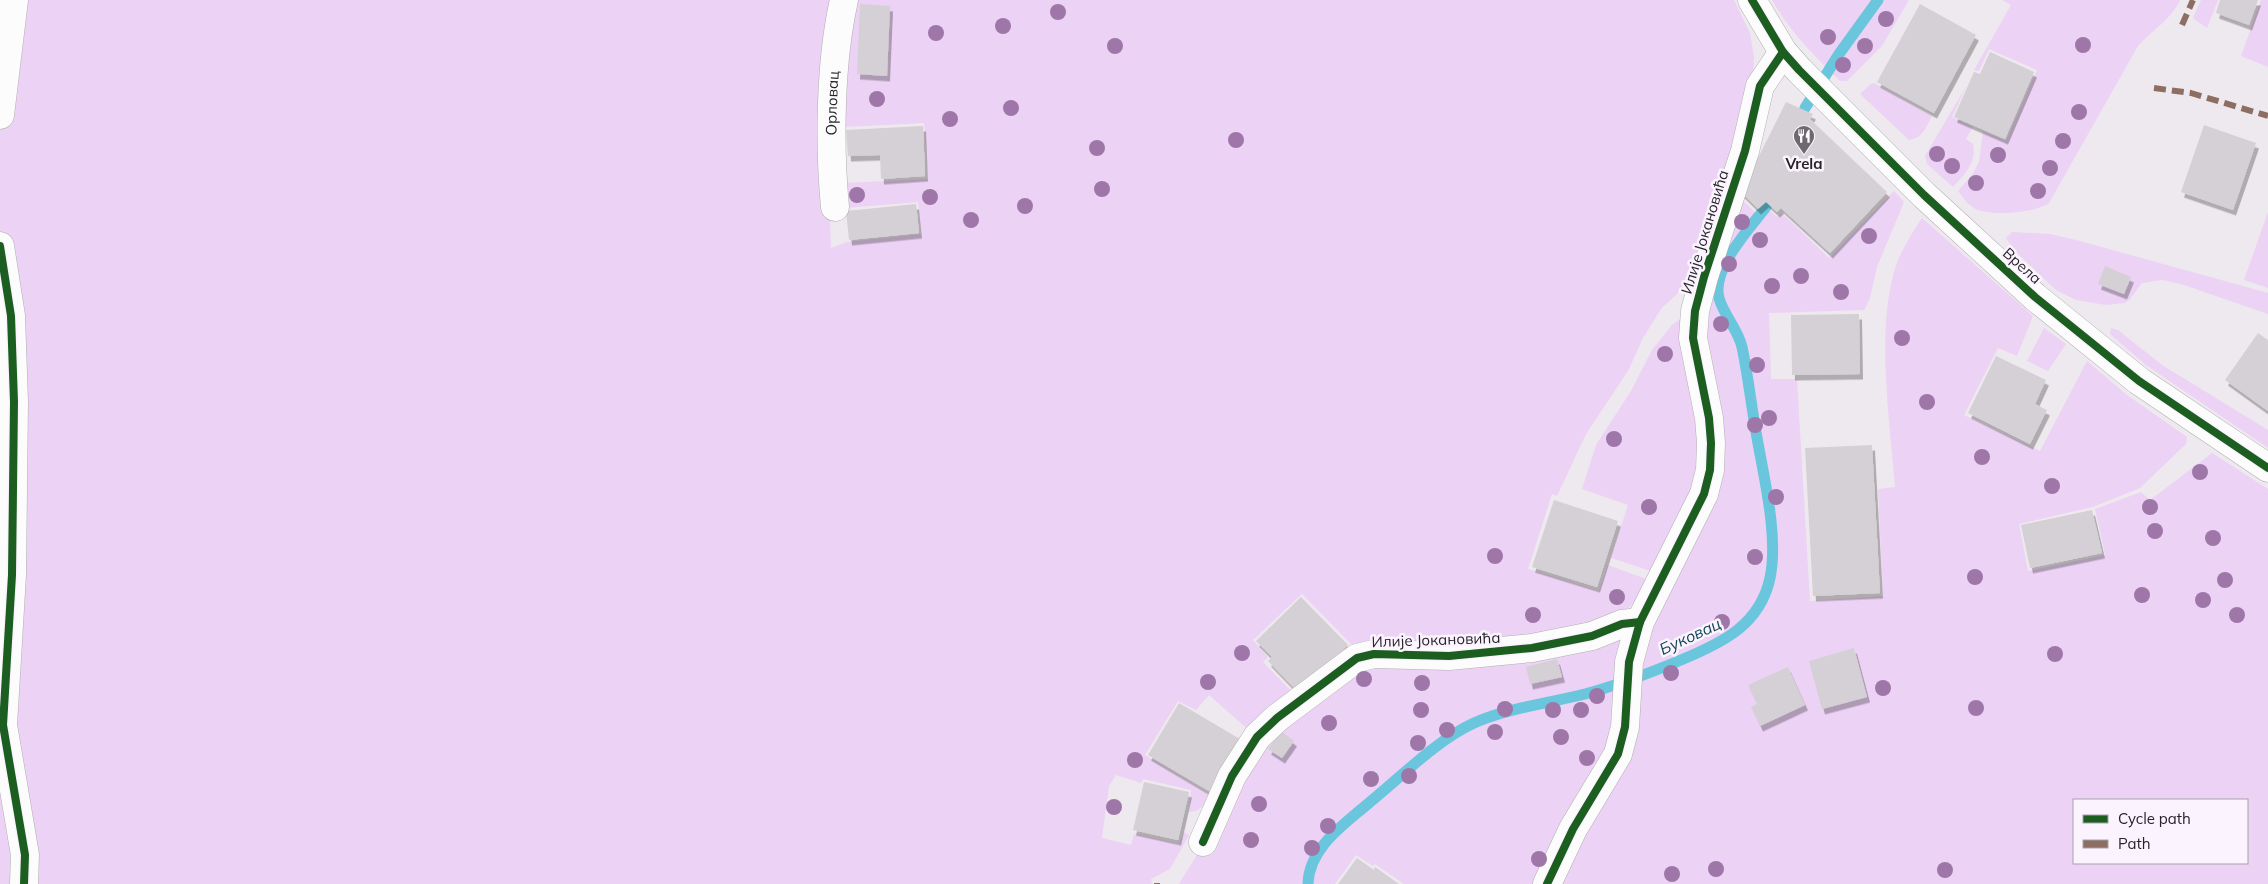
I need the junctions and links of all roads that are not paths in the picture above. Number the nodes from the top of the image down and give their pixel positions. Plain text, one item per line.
1 (14, 0) edge
2 (844, 0) edge
3 (1752, 0) edge
4 (1791, 61) junction
5 (0, 115) edge
6 (835, 207) dead end
7 (0, 246) edge
8 (2268, 468) edge
9 (1640, 622) junction
10 (2, 726) edge
11 (1203, 842) dead end
12 (24, 884) edge
13 (1547, 884) edge

1 - 5 street
2 - 6 street, Орловац
3 - 4 street, Врела
4 - 8 street, Врела
4 - 9 street, Илије Јокановића
7 - 10 street
9 - 11 street, Илије Јокановића
9 - 13 street, Илије Јокановића
10 - 12 street

